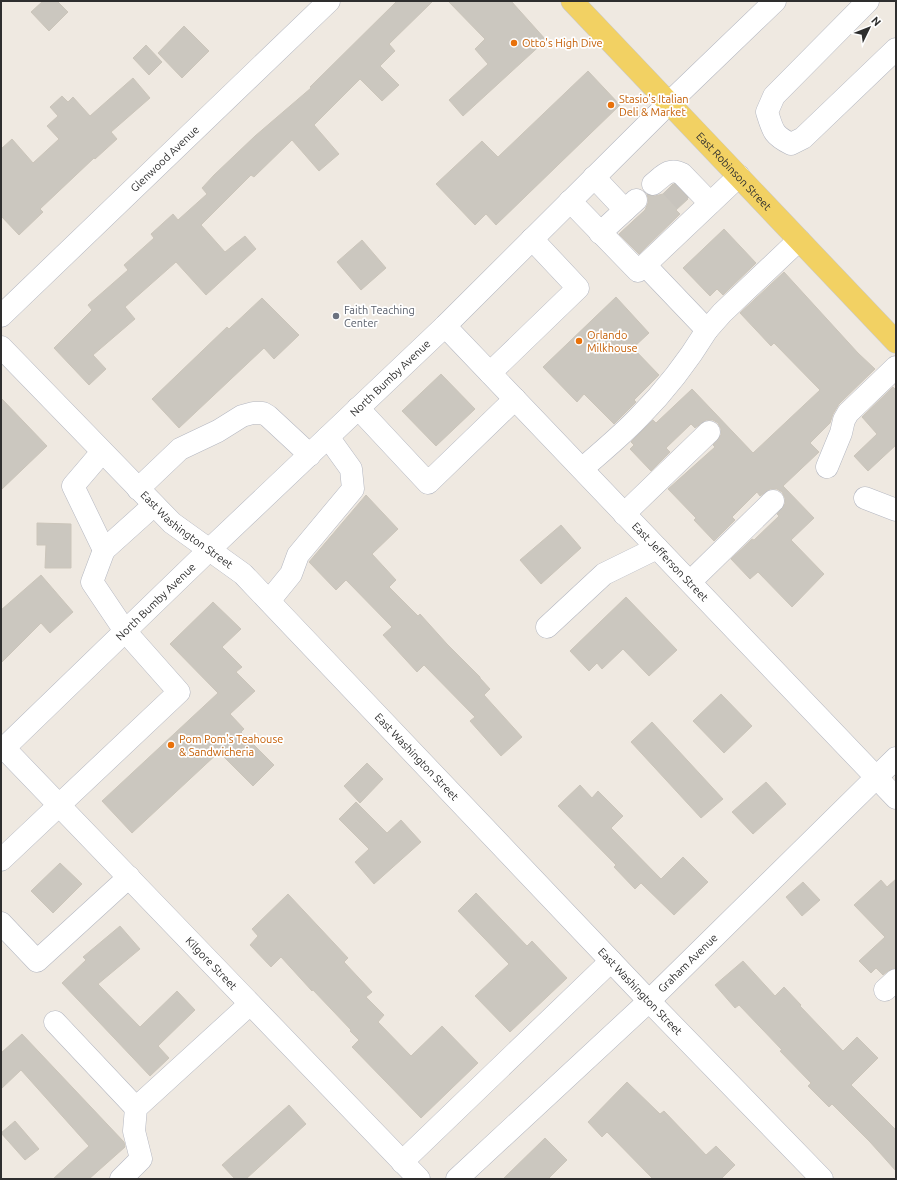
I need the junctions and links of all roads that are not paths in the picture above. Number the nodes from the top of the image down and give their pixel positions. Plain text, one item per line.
1 (329, 1) edge
2 (572, 1) edge
3 (775, 1) edge
4 (868, 1) edge
5 (896, 49) edge
6 (669, 102) junction
7 (739, 176) junction
8 (594, 177) junction
9 (662, 182) dead end
10 (570, 201) junction
11 (698, 207) junction
12 (600, 232) junction
13 (532, 239) junction
14 (799, 240) junction
15 (645, 265) junction
16 (1, 316) edge
17 (445, 326) junction
18 (707, 330) junction
19 (896, 342) edge
20 (1, 347) edge
21 (896, 367) edge
22 (490, 373) junction
23 (515, 399) junction
24 (358, 408) junction
25 (709, 432) dead end
26 (328, 437) junction
27 (102, 452) junction
28 (310, 455) junction
29 (827, 467) dead end
30 (582, 469) junction
31 (138, 489) junction
32 (865, 498) dead end
33 (773, 501) dead end
34 (154, 505) junction
35 (896, 510) edge
36 (624, 514) junction
37 (657, 548) junction
38 (104, 550) junction
39 (209, 550) junction
40 (690, 582) junction
41 (269, 601) junction
42 (547, 627) dead end
43 (125, 631) junction
44 (2, 749) edge
45 (896, 758) edge
46 (876, 777) junction
47 (896, 798) edge
48 (59, 805) junction
49 (1, 860) edge
50 (129, 877) junction
51 (1, 923) edge
52 (611, 961) junction
53 (649, 1001) junction
54 (250, 1004) junction
55 (55, 1022) dead end
56 (136, 1108) junction
57 (402, 1162) junction
58 (121, 1179) edge
59 (419, 1179) edge
60 (457, 1179) edge
61 (822, 1179) edge

1 - 16 street, Glenwood Avenue
2 - 6 main road, East Robinson Street
3 - 6 street, North Bumby Avenue
4 - 5 street
6 - 7 main road, East Robinson Street
6 - 8 street, North Bumby Avenue
7 - 11 street
7 - 14 main road, East Robinson Street
8 - 10 street, North Bumby Avenue
8 - 12 street
9 - 11 street
10 - 12 street
10 - 13 street, North Bumby Avenue
11 - 15 street
12 - 15 street
13 - 17 street, North Bumby Avenue
13 - 22 street
14 - 18 street
14 - 19 main road, East Robinson Street
15 - 18 street
17 - 22 street, East Jefferson Street
17 - 24 street, North Bumby Avenue
18 - 30 street
20 - 27 street, East Washington Street
21 - 29 street
22 - 23 street, East Jefferson Street
23 - 24 street
23 - 30 street, East Jefferson Street
24 - 26 street, North Bumby Avenue
25 - 36 street
26 - 28 street, North Bumby Avenue
26 - 41 street
27 - 31 street, East Washington Street
27 - 38 street
28 - 31 street
28 - 39 street, North Bumby Avenue
30 - 36 street, East Jefferson Street
31 - 34 street, East Washington Street
32 - 35 street
33 - 40 street
34 - 38 street
34 - 39 street, East Washington Street
36 - 37 street, East Jefferson Street
37 - 40 street, East Jefferson Street
37 - 42 street
38 - 43 street
39 - 41 street, East Washington Street
39 - 43 street, North Bumby Avenue
40 - 46 street, East Jefferson Street
41 - 52 street, East Washington Street
43 - 44 street, North Bumby Avenue
43 - 48 street
44 - 48 street, Kilgore Street
45 - 46 street, Graham Avenue
46 - 47 street, East Jefferson Street
46 - 53 street, Graham Avenue
48 - 49 street
48 - 50 street, Kilgore Street
50 - 51 street
50 - 54 street, Kilgore Street
52 - 53 street, East Washington Street
52 - 57 street
53 - 60 street, Graham Avenue
53 - 61 street, East Washington Street
54 - 56 street
54 - 57 street, Kilgore Street
55 - 56 street
56 - 58 street
57 - 59 street, Kilgore Street

